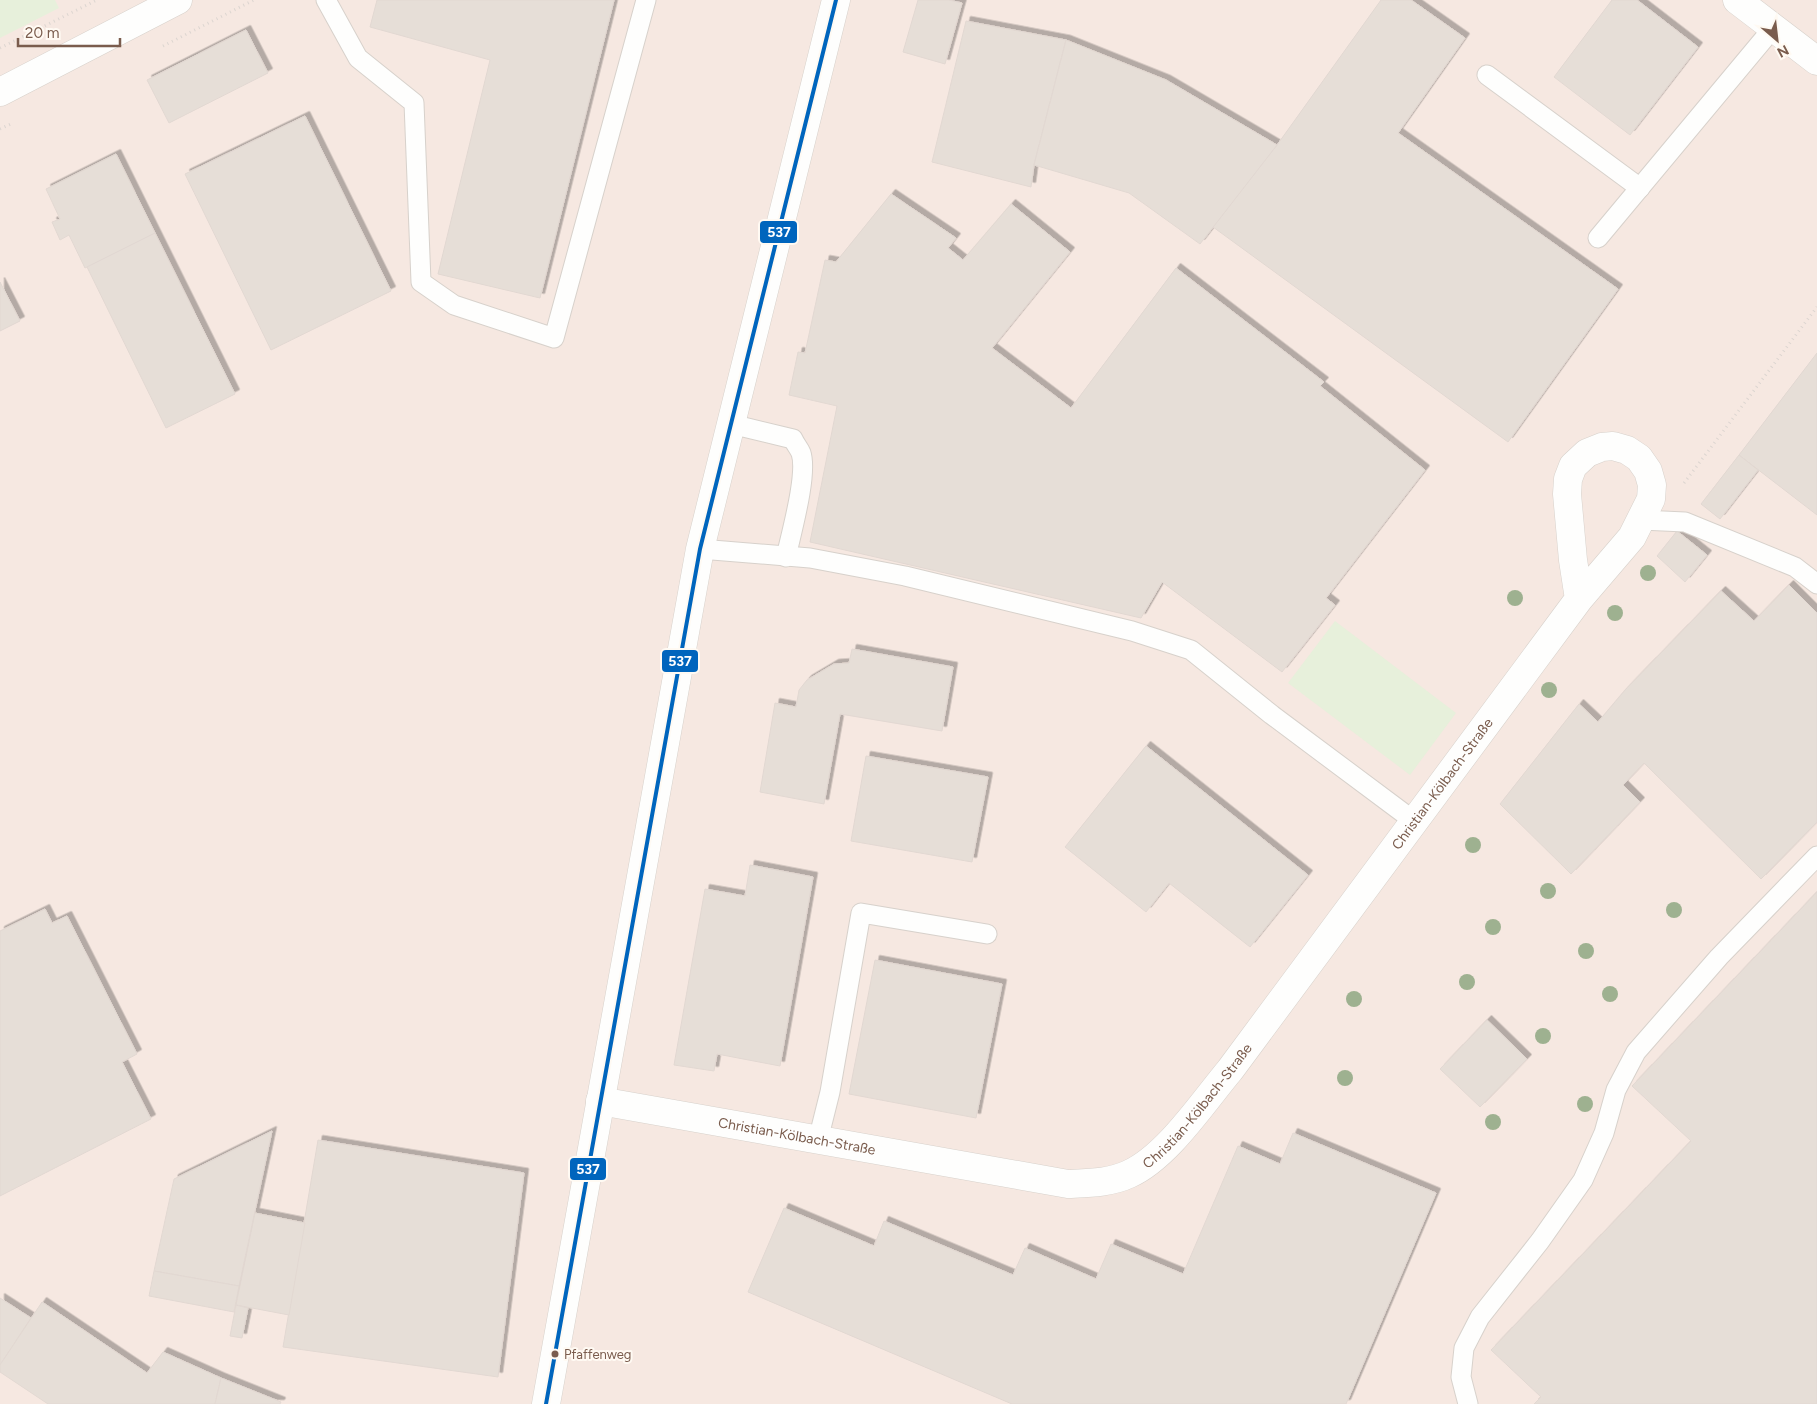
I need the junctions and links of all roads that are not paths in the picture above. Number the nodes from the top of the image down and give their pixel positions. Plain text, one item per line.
1 (178, 0) edge
2 (326, 0) edge
3 (646, 0) edge
4 (836, 0) edge
5 (1737, 0) edge
6 (1773, 28) junction
7 (1817, 61) edge
8 (1486, 75) dead end
9 (0, 92) edge
10 (1640, 188) junction
11 (1598, 238) dead end
12 (731, 424) junction
13 (1648, 520) junction
14 (700, 549) junction
15 (786, 556) junction
16 (1817, 584) edge
17 (1579, 599) junction
18 (1414, 821) junction
19 (1817, 856) edge
20 (987, 934) dead end
21 (600, 1101) junction
22 (818, 1140) junction
23 (546, 1404) edge
24 (1468, 1404) edge

1 - 9 street
2 - 3 lane
4 - 12 street
5 - 6 street
6 - 7 street
6 - 10 lane
8 - 10 lane
10 - 11 lane
12 - 14 street
12 - 15 lane
13 - 16 lane
13 - 17 street, Christian-Kölbach-Straße
13 - 17 street, Christian-Kölbach-Straße
14 - 15 lane
14 - 21 street
15 - 18 lane
17 - 18 street, Christian-Kölbach-Straße
18 - 22 street, Christian-Kölbach-Straße
19 - 24 lane
20 - 22 lane
21 - 22 street, Christian-Kölbach-Straße
21 - 23 street

